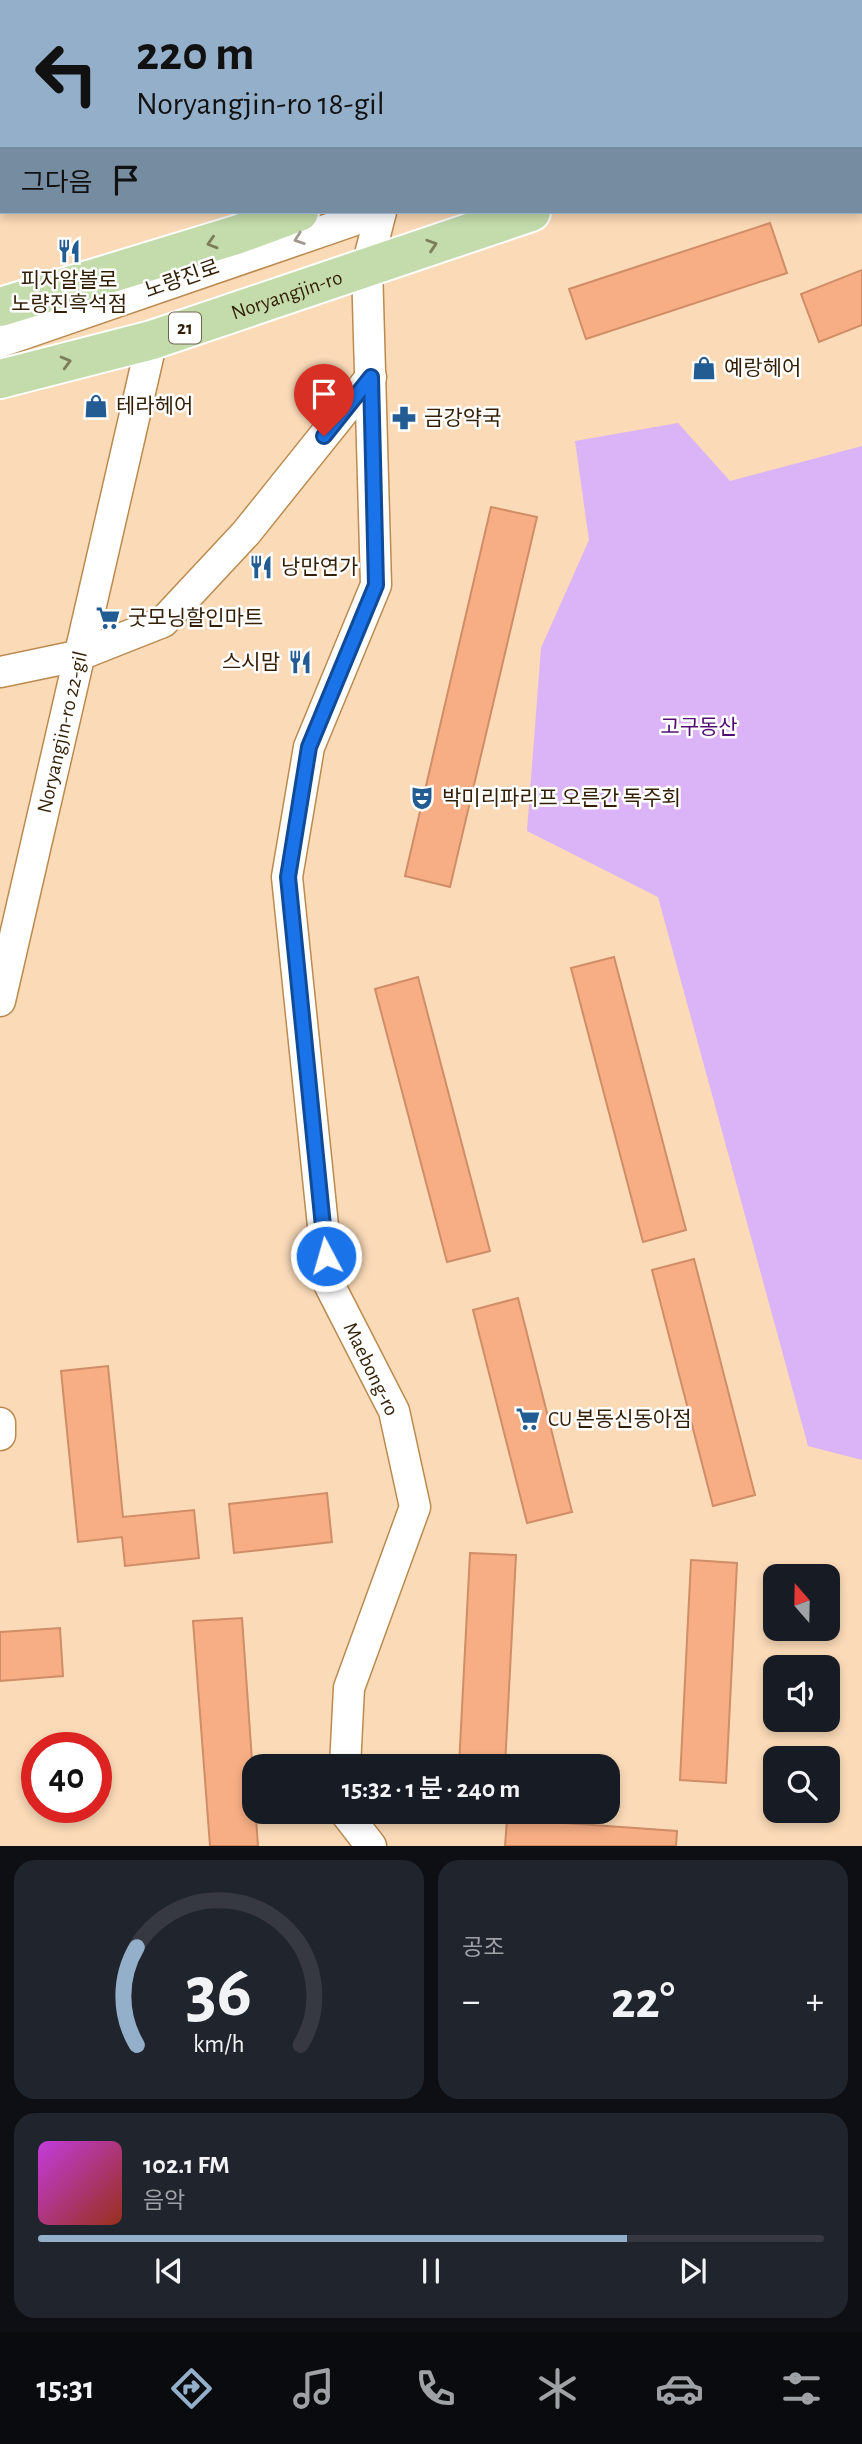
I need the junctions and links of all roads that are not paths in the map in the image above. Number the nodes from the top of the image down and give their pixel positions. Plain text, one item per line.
1 (294, 214) edge
2 (358, 214) edge
3 (381, 214) edge
4 (525, 214) edge
5 (368, 266) junction
6 (0, 307) edge
7 (152, 340) junction
8 (0, 342) edge
9 (371, 377) junction
10 (0, 379) edge
11 (77, 656) junction
12 (0, 672) edge
13 (5, 957) edge
14 (0, 1001) edge
15 (0, 1423) edge
16 (0, 1435) edge
17 (346, 1754) edge
18 (354, 1824) edge
19 (371, 1846) edge

1 -> 6 main road
2 -> 8 street, 노량진로
3 - 5 street, Maebong-ro
5 -> 4 main road, Noryangjin-ro
5 - 7 main road, Noryangjin-ro / 21
5 - 9 street, Maebong-ro
10 -> 7 main road, Noryangjin-ro / 21
7 - 11 street, Noryangjin-ro 22-gil
9 - 11 street
9 - 17 street, Maebong-ro
11 - 12 street
11 - 13 street, Noryangjin-ro 22-gil
13 - 14 street, Noryangjin-ro 22-gil
15 - 16 street
18 - 19 street

